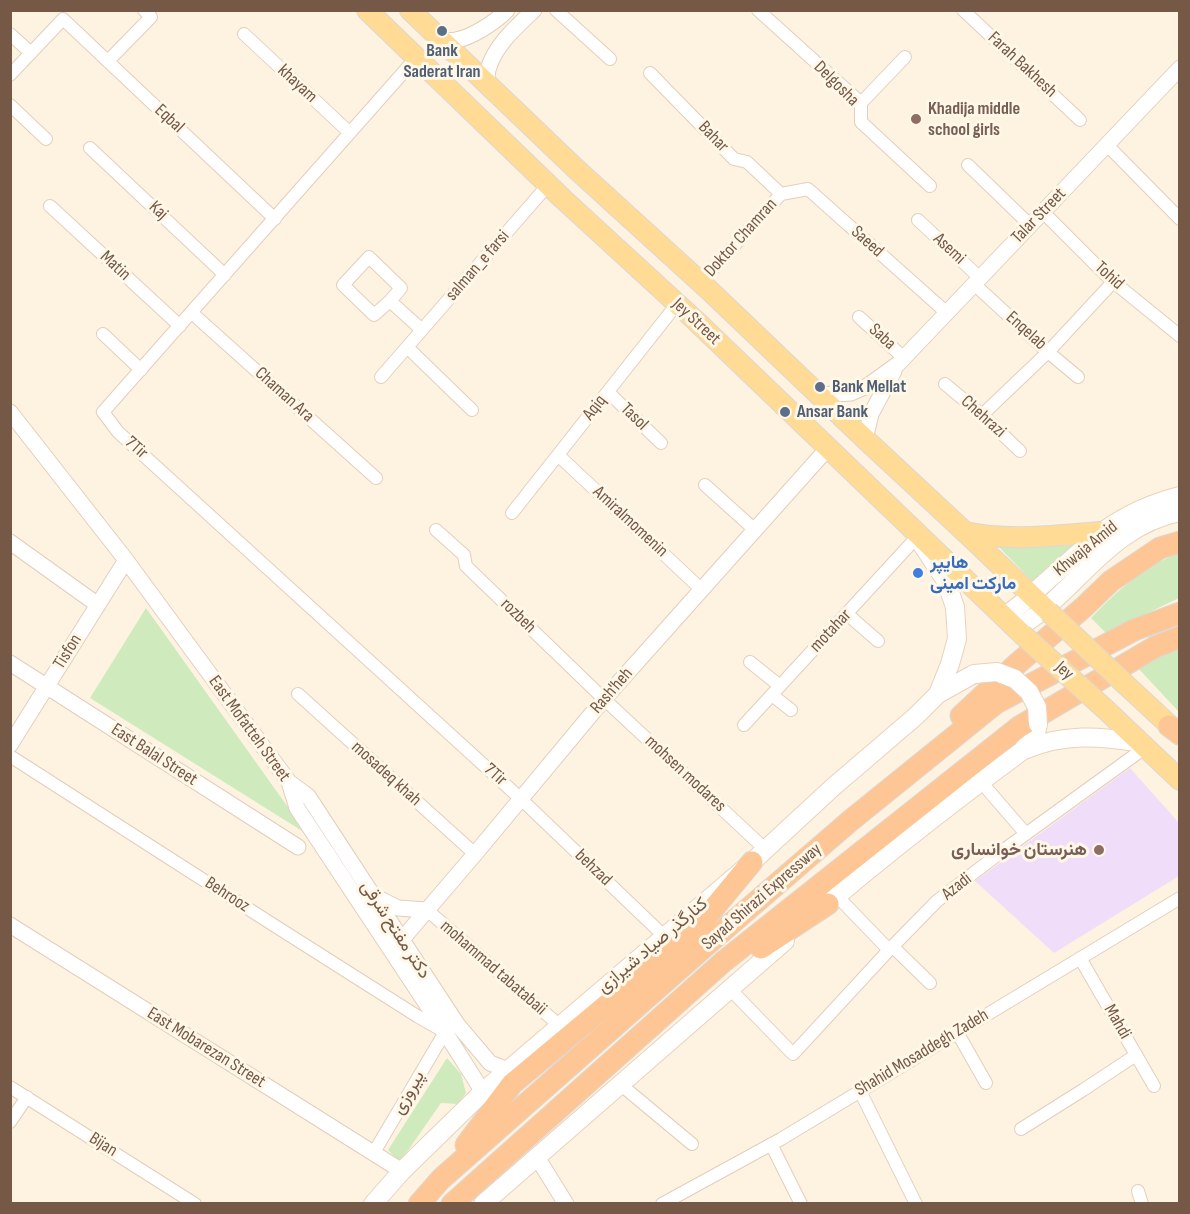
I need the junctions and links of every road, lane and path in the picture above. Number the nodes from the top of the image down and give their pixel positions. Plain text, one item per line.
1 (144, 10) edge
2 (367, 10) edge
3 (410, 10) edge
4 (507, 10) edge
5 (534, 10) edge
6 (556, 10) edge
7 (758, 10) edge
8 (963, 10) edge
9 (67, 15) edge
10 (10, 34) edge
11 (244, 34) dead end
12 (441, 40) junction
13 (31, 53) junction
14 (905, 57) dead end
15 (416, 58) junction
16 (610, 58) dead end
17 (108, 61) junction
18 (650, 73) dead end
19 (10, 75) edge
20 (1177, 75) edge
21 (487, 84) junction
22 (861, 104) junction
23 (10, 105) edge
24 (1080, 120) dead end
25 (350, 133) junction
26 (46, 140) dead end
27 (1107, 145) junction
28 (90, 148) dead end
29 (968, 165) dead end
30 (548, 185) junction
31 (930, 186) dead end
32 (781, 194) junction
33 (50, 206) dead end
34 (1043, 212) junction
35 (1178, 216) edge
36 (275, 219) junction
37 (918, 220) dead end
38 (1030, 225) junction
39 (225, 275) junction
40 (977, 281) junction
41 (701, 282) junction
42 (1113, 282) junction
43 (390, 302) junction
44 (677, 303) junction
45 (192, 312) junction
46 (947, 313) junction
47 (859, 317) dead end
48 (180, 326) junction
49 (422, 330) junction
50 (103, 334) dead end
51 (1179, 336) edge
52 (407, 347) junction
53 (1048, 352) junction
54 (901, 361) junction
55 (141, 370) junction
56 (381, 377) dead end
57 (1078, 377) dead end
58 (945, 384) dead end
59 (608, 392) junction
60 (819, 395) junction
61 (472, 410) dead end
62 (10, 412) edge
63 (982, 415) junction
64 (865, 439) junction
65 (661, 443) dead end
66 (828, 448) junction
67 (1020, 451) dead end
68 (558, 455) junction
69 (376, 478) dead end
70 (705, 485) dead end
71 (1179, 496) edge
72 (1179, 512) edge
73 (512, 513) dead end
74 (436, 530) dead end
75 (755, 530) junction
76 (965, 532) junction
77 (1102, 532) junction
78 (915, 533) junction
79 (10, 542) edge
80 (1179, 542) edge
81 (126, 560) junction
82 (702, 590) junction
83 (98, 605) junction
84 (1041, 606) junction
85 (1179, 613) edge
86 (847, 614) junction
87 (1015, 627) junction
88 (1179, 637) edge
89 (878, 641) dead end
90 (750, 662) dead end
91 (10, 663) edge
92 (47, 686) junction
93 (776, 691) junction
94 (298, 694) dead end
95 (938, 694) junction
96 (604, 699) junction
97 (791, 710) dead end
98 (744, 725) dead end
99 (1176, 732) edge
100 (10, 745) edge
101 (1144, 745) junction
102 (1022, 751) junction
103 (10, 756) edge
104 (1179, 780) edge
105 (289, 782) junction
106 (988, 790) dead end
107 (521, 799) junction
108 (850, 821) junction
109 (1026, 834) junction
110 (298, 847) dead end
111 (475, 854) junction
112 (759, 856) junction
113 (374, 896) junction
114 (1179, 898) edge
115 (832, 900) junction
116 (427, 910) junction
117 (10, 925) edge
118 (664, 936) junction
119 (397, 946) junction
120 (890, 948) junction
121 (1080, 958) junction
122 (930, 983) dead end
123 (730, 989) junction
124 (560, 1026) junction
125 (451, 1028) junction
126 (957, 1032) junction
127 (1136, 1055) junction
128 (508, 1070) junction
129 (986, 1083) dead end
130 (620, 1084) junction
131 (1154, 1086) dead end
132 (10, 1087) edge
133 (860, 1091) junction
134 (483, 1092) junction
135 (27, 1097) junction
136 (10, 1122) edge
137 (1022, 1129) dead end
138 (692, 1144) dead end
139 (771, 1144) junction
140 (374, 1154) junction
141 (537, 1157) junction
142 (402, 1172) junction
143 (441, 1179) junction
144 (1138, 1191) dead end
145 (679, 1200) edge
146 (455, 1201) edge
147 (195, 1203) edge
148 (373, 1203) edge
149 (419, 1203) edge
150 (483, 1203) edge
151 (566, 1203) edge
152 (662, 1203) edge
153 (801, 1203) edge
154 (916, 1203) edge
155 (1142, 1203) edge

1 - 17 street
2 - 15 main road, Jey Street
3 - 12 main road, Jey Street
4 - 12 street
5 - 21 street
6 - 16 street
7 - 22 street, Delgosha
8 - 24 street, Farah Bakhesh
9 - 13 street, Eqbal
9 - 17 street, Eqbal
10 - 13 street
11 - 25 street, khayam
12 - 21 main road, Jey Street
13 - 19 street, Eqbal
14 - 22 street
15 - 25 street, 7Tir
15 - 30 main road, Jey Street
17 - 36 street, Eqbal
18 - 32 street, Bahar
20 - 27 street, Talar Street
21 - 41 main road, Jey Street
22 - 31 street, Delgosha
23 - 26 street
25 - 36 street, 7Tir
27 - 34 street, Talar Street
27 - 35 street
28 - 39 street, Kaj
29 - 38 street
30 - 44 main road, Jey Street
30 - 49 street, salman_e farsi
32 - 41 street, Doktor Chamran
32 - 46 street, Saeed
33 - 48 street, Matin
34 - 38 street, Talar Street
34 - 42 street, Tohid
36 - 39 street, 7Tir
37 - 40 street, Asemi
38 - 40 street, Talar Street
39 - 45 street, 7Tir
40 - 46 street, Talar Street
40 - 53 street, Enqelab
41 - 60 main road, Jey Street
42 - 51 street, Tohid
42 - 53 street
43 - 43 street
43 - 49 street
44 - 59 street, Aqiq
44 - 66 main road, Jey Street
45 - 48 street, 7Tir
45 - 69 street, Chaman Ara
46 - 54 street, Talar Street
47 - 54 street, Saba
48 - 55 street, 7Tir
49 - 52 street, salman_e farsi
50 - 55 street
52 - 56 street, salman_e farsi
52 - 61 street
53 - 57 street, Enqelab
53 - 63 street
54 - 60 street
54 - 64 street
55 - 107 street, 7Tir
58 - 63 street, Chehrazi
59 - 65 street, Tasol
59 - 68 street, Aqiq
60 - 64 main road, Jey Street
62 - 81 street, East Mofatteh Street
63 - 67 street, Chehrazi
64 - 76 main road, Jey Street
66 - 75 street, Rash'heh
66 - 78 main road, Jey Street
68 - 73 street, Aqiq
68 - 82 street, Amiralmomenin
70 - 75 street
71 - 77 main road, Khwaja Amid
72 - 84 main road, Khwaja Amid
74 - 96 street, rozbeh
75 - 82 street, Rash'heh
76 - 77 main road
76 - 84 main road, Jey Street
77 - 84 main road, Khwaja Amid
78 - 86 street, motahar
78 - 87 main road, Jey Street
78 - 95 main road
79 - 83 street
80 - 108 highway
81 - 83 street, Tisfon
81 - 105 street, East Mofatteh Street
82 - 96 street, Rash'heh
83 - 92 street, Tisfon
84 - 87 main road
84 - 99 main road, Jey, bridge
85 - 108 highway, Sayad Shirazi Expressway
86 - 89 street
86 - 93 street, motahar
87 - 101 main road, Jey, bridge
88 - 146 highway, Sayad Shirazi Expressway
90 - 93 street
91 - 92 street, East Balal Street
92 - 100 street, Tisfon
92 - 110 street, East Balal Street
93 - 97 street
93 - 98 street, motahar
94 - 111 street, mosadeq khah
95 - 102 main road, bridge
95 - 112 main road, کنارگذر صیاد شیرازی
96 - 107 street, Rash'heh
96 - 112 street, mohsen modares
101 - 102 main road
101 - 104 main road
101 - 109 street, Azadi
102 - 115 main road
103 - 125 street, Behrooz
105 - 113 street, دکتر مفتح شرقی
105 - 119 street, East Mofatteh Street
106 - 109 street
107 - 111 street, Rash'heh
107 - 118 street, behzad
108 - 143 highway, Sayad Shirazi Expressway
109 - 120 street, Azadi
111 - 116 street, Rash'heh
112 - 118 main road, کنارگذر صیاد شیرازی
112 - 143 highway
113 - 116 street
113 - 119 street, دکتر مفتح شرقی
114 - 121 street, Shahid Mosaddegh Zadeh
115 - 120 street
115 - 123 main road
115 - 146 highway
116 - 119 street, Rash'heh
116 - 124 street, mohammad tabatabaii
117 - 140 street, East Mobarezan Street
118 - 124 main road, کنارگذر صیاد شیرازی
119 - 125 street, دکتر مفتح شرقی
120 - 122 street
120 - 123 street, Azadi
121 - 126 street, Shahid Mosaddegh Zadeh
121 - 127 street, Mahdi
123 - 130 main road
124 - 128 main road, کنارگذر صیاد شیرازی
125 - 128 street, دکتر مفتح شرقی
125 - 134 street
125 - 140 street, پیروزی
126 - 129 street
126 - 133 street, Shahid Mosaddegh Zadeh
127 - 131 street, Mahdi
127 - 137 street
128 - 134 main road, کنارگذر صیاد شیرازی
130 - 138 street
130 - 141 main road
132 - 135 street, Bijan
133 - 139 street, Shahid Mosaddegh Zadeh
133 - 154 street
134 - 142 main road, کنارگذر صیاد شیرازی
135 - 136 street
135 - 147 street, Bijan
139 - 145 street, Shahid Mosaddegh Zadeh
139 - 153 street
140 - 142 street, East Mobarezan Street
141 - 150 main road
141 - 151 street
142 - 148 main road, کنارگذر صیاد شیرازی
143 - 149 highway, Sayad Shirazi Expressway
144 - 155 street
145 - 152 street, Shahid Mosaddegh Zadeh

